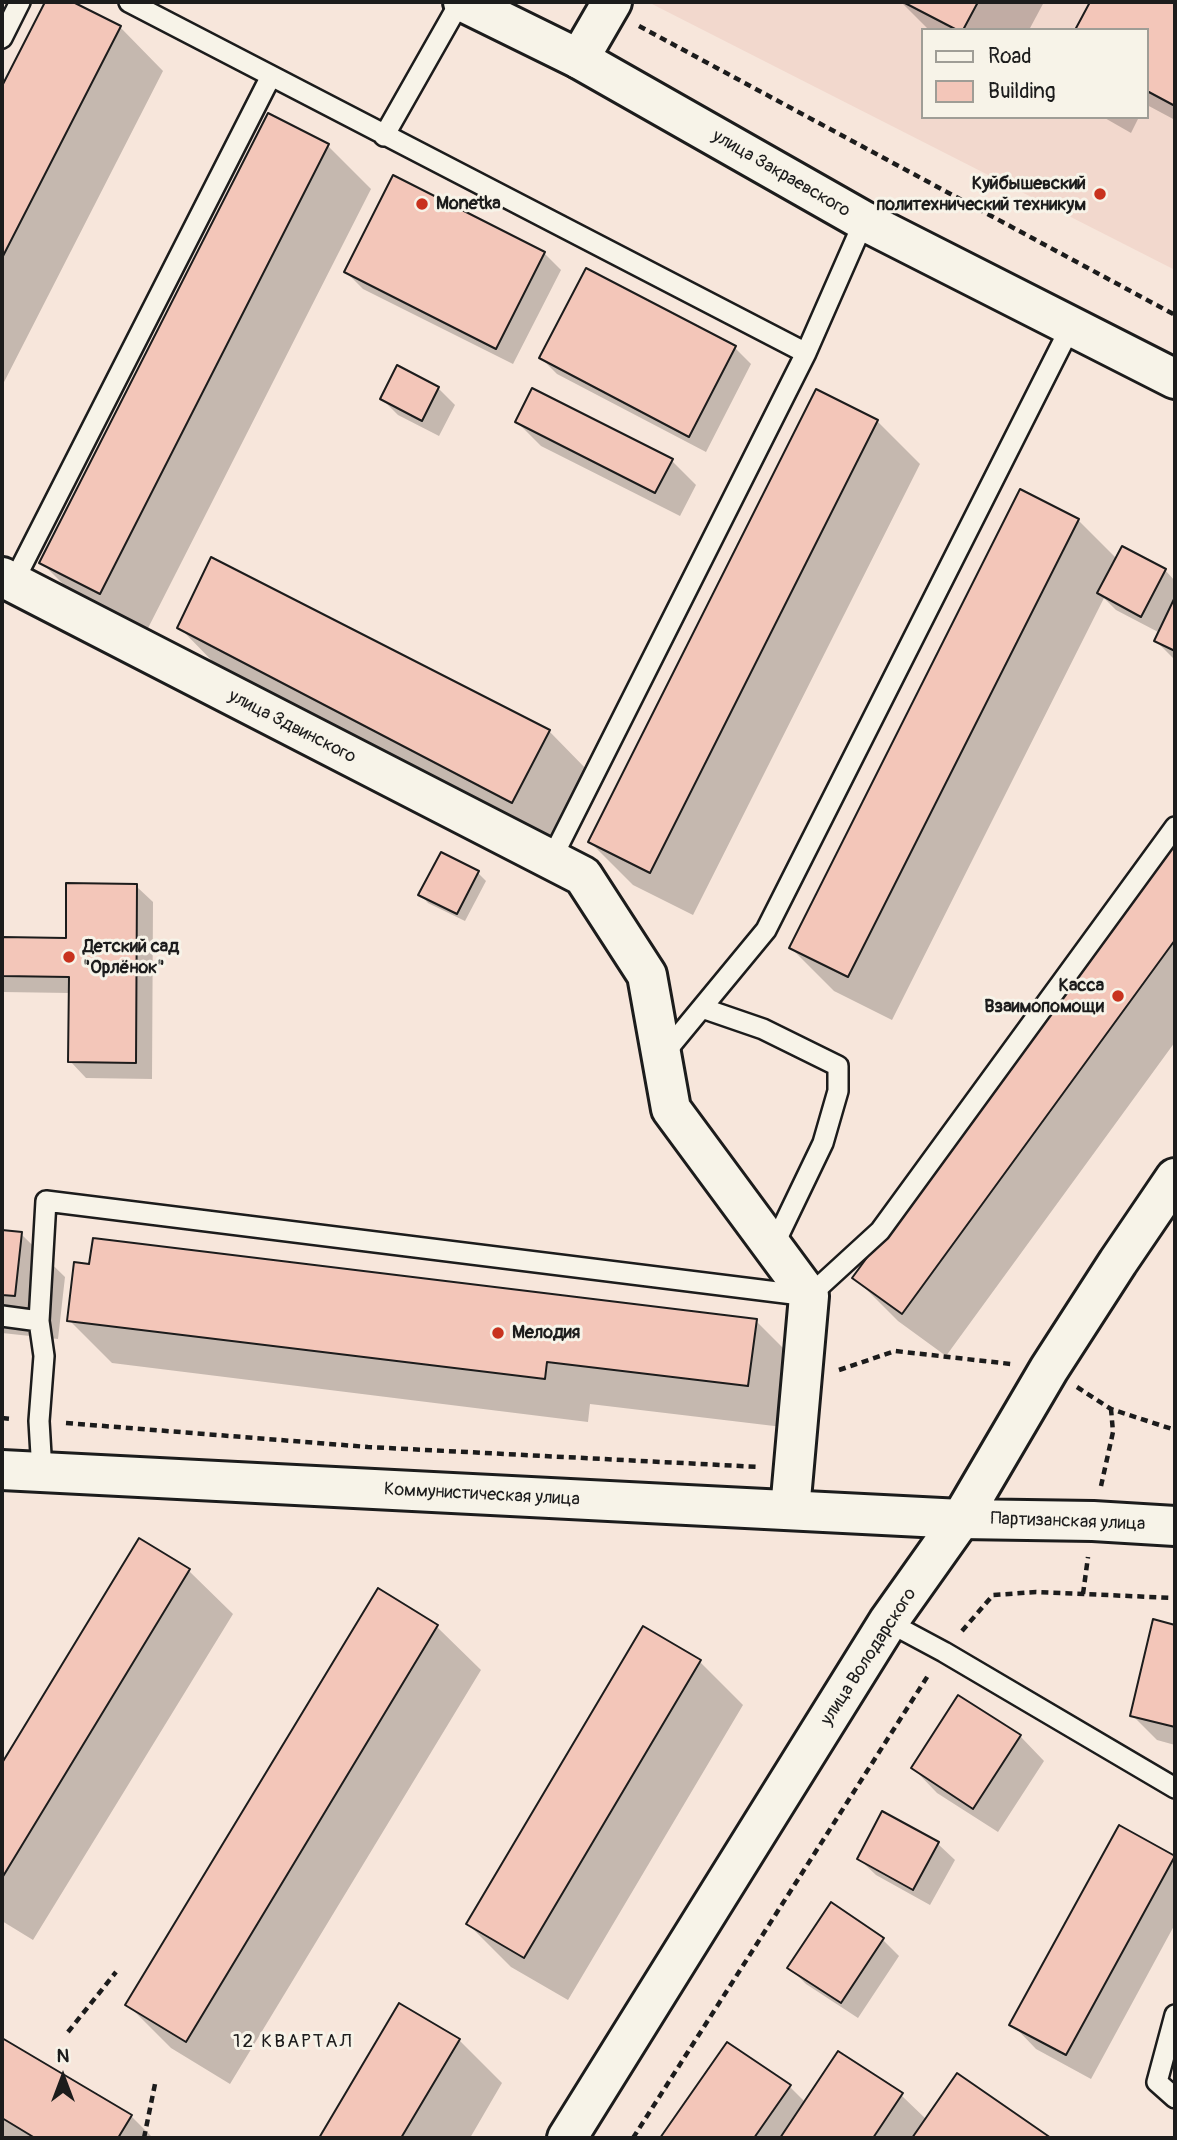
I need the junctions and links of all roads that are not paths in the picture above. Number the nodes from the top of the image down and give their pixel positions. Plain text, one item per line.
1 (20, 2) edge
2 (129, 2) edge
3 (461, 2) edge
4 (610, 6) edge
5 (2, 38) edge
6 (579, 59) junction
7 (271, 76) junction
8 (384, 136) junction
9 (864, 221) junction
10 (1071, 326) junction
11 (806, 353) junction
12 (1175, 379) edge
13 (7, 580) edge
14 (1175, 827) edge
15 (567, 868) junction
16 (702, 1008) junction
17 (661, 1056) junction
18 (1175, 1178) edge
19 (773, 1247) junction
20 (809, 1296) junction
21 (2, 1316) edge
22 (39, 1321) junction
23 (2, 1470) edge
24 (42, 1472) junction
25 (790, 1510) junction
26 (961, 1519) junction
27 (1175, 1526) edge
28 (888, 1622) junction
29 (1175, 1788) edge
30 (1175, 2015) edge
31 (1175, 2098) edge
32 (567, 2138) edge

1 - 5 lane
2 - 7 lane
3 - 6 street, улица Закраевского
3 - 8 lane
4 - 6 street
6 - 9 street, улица Закраевского
7 - 8 lane
7 - 13 lane
8 - 11 lane
9 - 10 street, улица Закраевского
9 - 11 lane
10 - 12 street, улица Закраевского
10 - 16 lane
11 - 15 lane
13 - 15 street, улица Здвинского
14 - 20 lane
15 - 17 street
16 - 17 lane
16 - 19 lane
17 - 19 street
18 - 26 street, улица Володарского
19 - 20 street
20 - 22 lane
20 - 25 street
21 - 22 lane
22 - 24 lane
23 - 24 street, Коммунистическая улица
24 - 25 street, Коммунистическая улица
25 - 26 street, Коммунистическая улица
26 - 27 street, Партизанская улица
26 - 28 street, улица Володарского
28 - 29 lane
28 - 32 street, улица Володарского
30 - 31 lane

